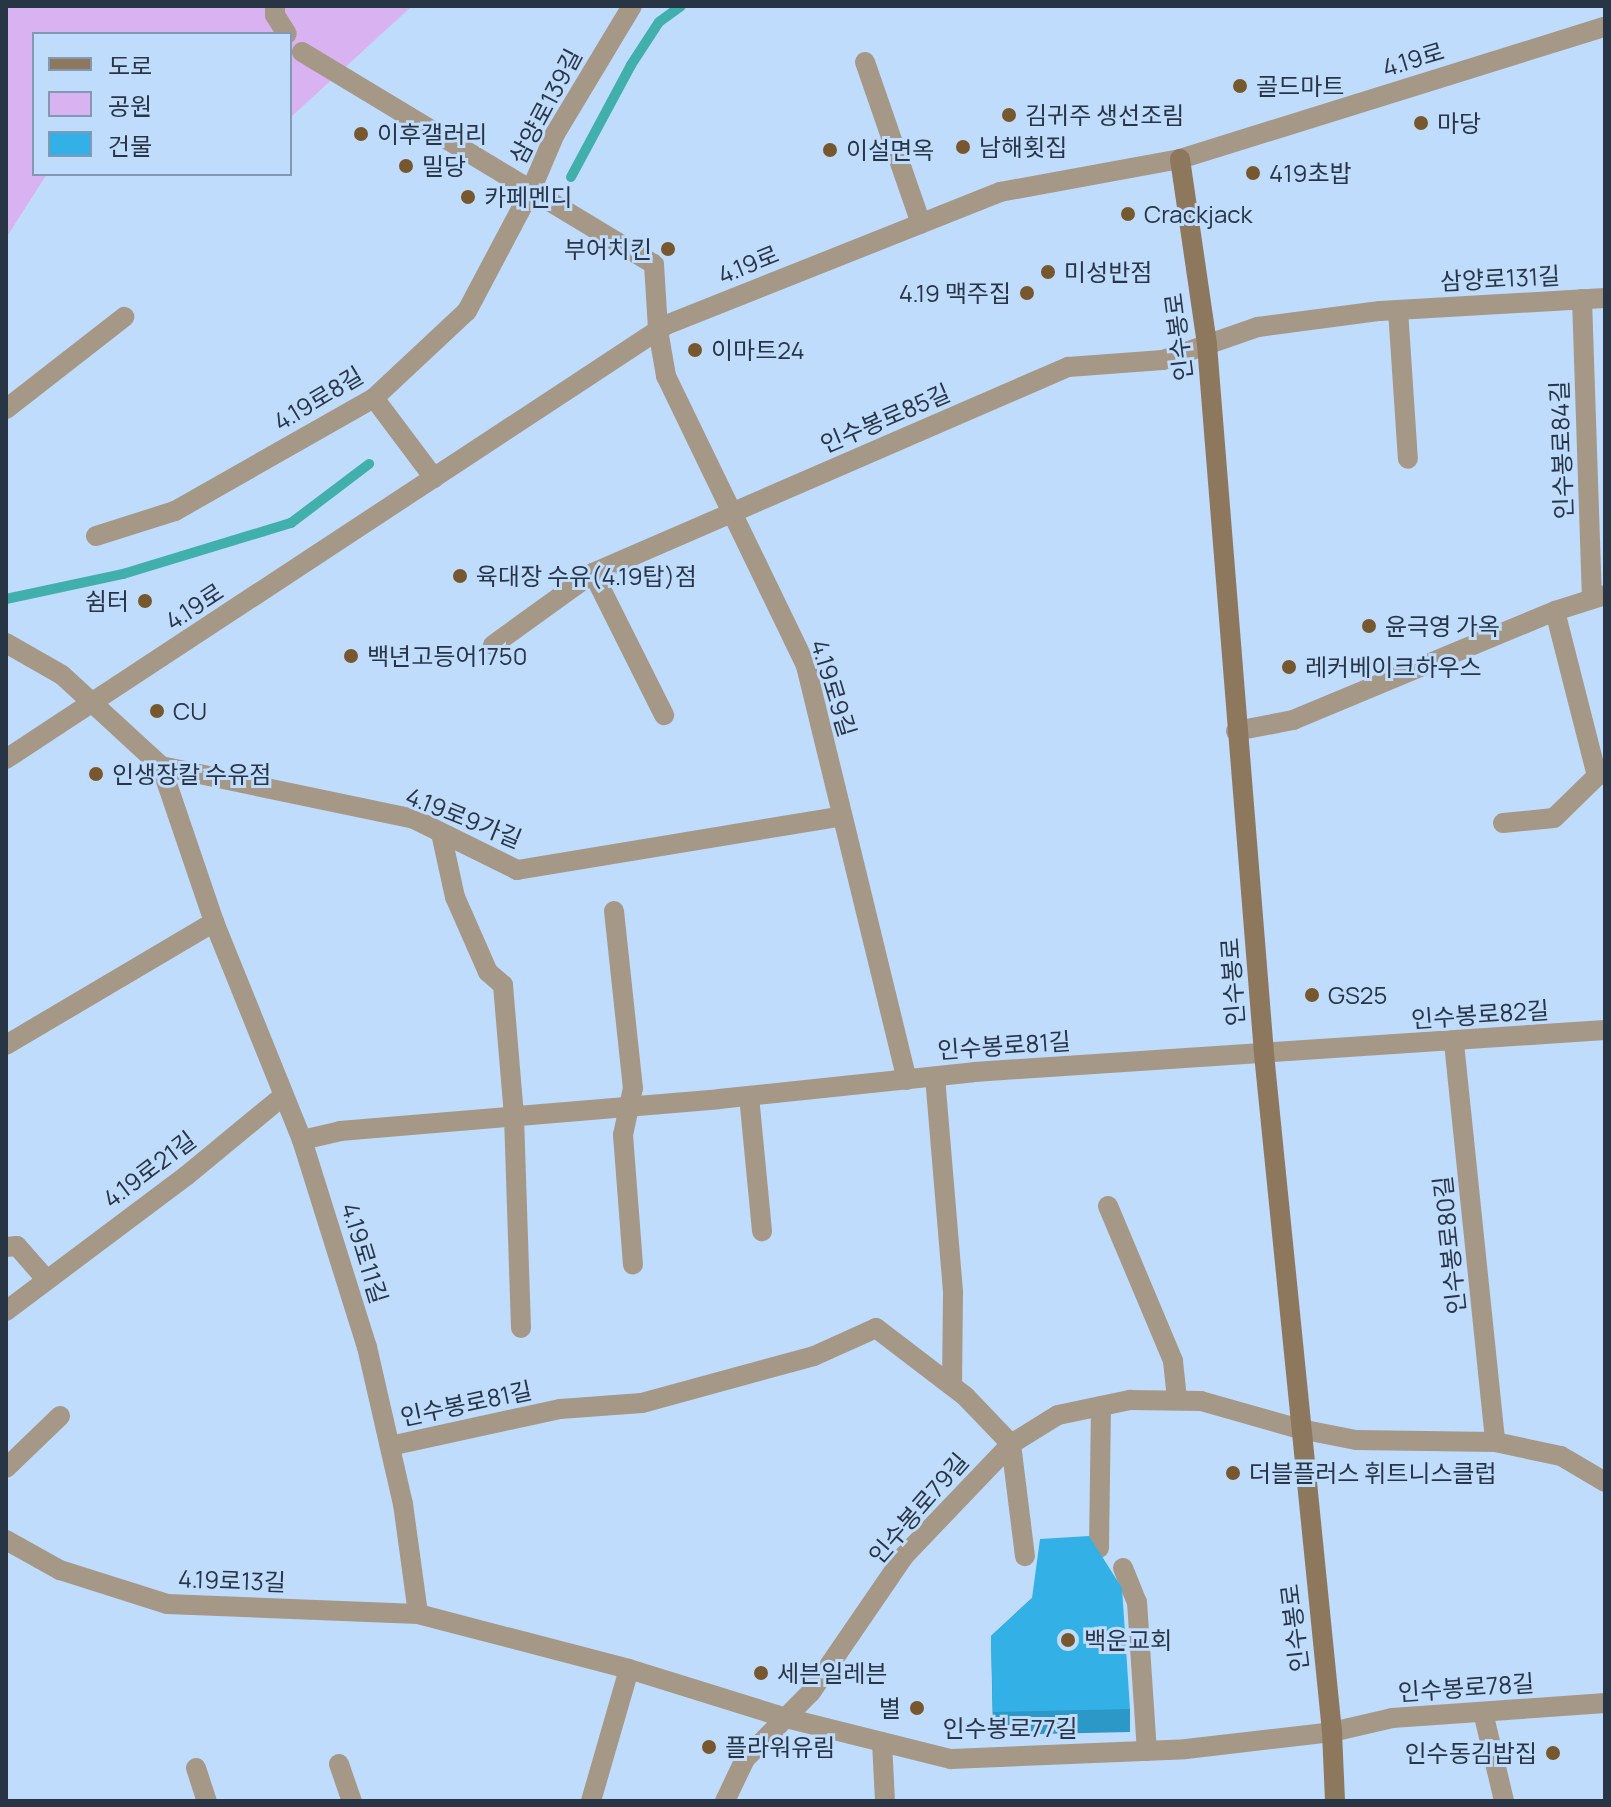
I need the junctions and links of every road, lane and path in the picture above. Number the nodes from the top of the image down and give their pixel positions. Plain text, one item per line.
1 (275, 6) edge
2 (632, 6) edge
3 (1605, 27) edge
4 (286, 32) edge
5 (293, 42) edge
6 (865, 62) dead end
7 (1180, 159) junction
8 (531, 190) junction
9 (921, 224) junction
10 (1605, 298) edge
11 (1582, 299) junction
12 (1398, 310) junction
13 (124, 317) dead end
14 (658, 330) junction
15 (1207, 345) junction
16 (374, 398) junction
17 (6, 409) edge
18 (1408, 459) dead end
19 (434, 478) junction
20 (732, 512) junction
21 (96, 536) dead end
22 (593, 573) junction
23 (1599, 597) edge
24 (1555, 611) junction
25 (6, 643) edge
26 (493, 645) dead end
27 (95, 702) junction
28 (664, 715) dead end
29 (1236, 731) junction
30 (6, 759) edge
31 (161, 766) junction
32 (842, 816) junction
33 (1503, 823) dead end
34 (441, 833) junction
35 (614, 911) dead end
36 (214, 922) junction
37 (1605, 1030) edge
38 (1454, 1043) junction
39 (6, 1045) edge
40 (1264, 1054) junction
41 (935, 1077) junction
42 (907, 1080) junction
43 (749, 1096) junction
44 (282, 1097) junction
45 (627, 1107) junction
46 (514, 1117) junction
47 (302, 1140) junction
48 (1108, 1206) dead end
49 (762, 1231) dead end
50 (6, 1247) edge
51 (633, 1265) dead end
52 (46, 1279) junction
53 (6, 1311) edge
54 (521, 1328) dead end
55 (952, 1386) junction
56 (1177, 1400) junction
57 (1101, 1406) junction
58 (60, 1416) dead end
59 (1300, 1429) junction
60 (1495, 1442) junction
61 (1011, 1444) junction
62 (390, 1446) junction
63 (6, 1468) edge
64 (1605, 1482) edge
65 (7, 1544) edge
66 (1099, 1548) edge
67 (1025, 1556) dead end
68 (1123, 1568) dead end
69 (418, 1614) junction
70 (629, 1669) junction
71 (1605, 1703) edge
72 (1483, 1712) junction
73 (786, 1718) junction
74 (1332, 1732) junction
75 (882, 1742) junction
76 (1147, 1751) junction
77 (339, 1764) dead end
78 (196, 1768) dead end
79 (207, 1801) edge
80 (352, 1801) edge
81 (591, 1801) edge
82 (725, 1801) edge
83 (885, 1801) edge
84 (1335, 1801) edge
85 (1504, 1801) edge

1 - 4 street
2 - 8 street, 삼양로139길
3 - 7 street, 4.19로
5 - 8 street
6 - 9 street
7 - 9 street, 4.19로
7 - 15 main road, 인수봉로
8 - 14 street
8 - 16 street, 4.19로8길
9 - 14 street, 4.19로
10 - 11 street, 삼양로131길
11 - 12 street, 삼양로131길
11 - 23 street, 인수봉로84길
12 - 15 street, 삼양로131길
12 - 18 street
13 - 17 street
14 - 19 street, 4.19로
14 - 20 street, 4.19로9길
15 - 20 street, 인수봉로85길
15 - 29 main road, 인수봉로
16 - 19 street
16 - 21 street, 4.19로8길
19 - 27 street, 4.19로
20 - 22 street, 인수봉로85길
20 - 32 street, 4.19로9길
22 - 26 street, 인수봉로85길
22 - 28 street
23 - 24 street, 인수봉로84길
24 - 29 street, 인수봉로84길
24 - 33 street
25 - 27 street, 4.19로11길
27 - 30 street, 4.19로
27 - 31 street, 4.19로11길
29 - 40 main road, 인수봉로
31 - 34 street, 4.19로9가길
31 - 36 street, 4.19로11길
32 - 34 street, 4.19로9가길
32 - 42 street, 4.19로9길
34 - 46 street
35 - 45 street
36 - 39 street
36 - 44 street, 4.19로11길
37 - 38 street, 인수봉로82길
38 - 40 street, 인수봉로82길
38 - 60 street, 인수봉로80길
40 - 41 street, 인수봉로81길
40 - 59 main road, 인수봉로
41 - 42 street, 인수봉로81길
41 - 55 street
42 - 43 street, 인수봉로81길
43 - 45 street, 인수봉로81길
43 - 49 street
44 - 47 street, 4.19로11길
44 - 52 street, 4.19로21길
45 - 46 street, 인수봉로81길
45 - 51 street
46 - 47 street, 인수봉로81길
46 - 54 street
47 - 62 street, 4.19로11길
48 - 56 street
50 - 52 street
52 - 53 street, 4.19로21길
55 - 61 street
55 - 62 street, 인수봉로81길
56 - 57 street, 인수봉로79길
56 - 59 street, 인수봉로79길
57 - 61 street, 인수봉로79길
57 - 66 street
58 - 63 street
59 - 60 street
59 - 74 main road, 인수봉로
60 - 64 street
61 - 67 street
61 - 73 street, 인수봉로79길
62 - 69 street, 4.19로11길
65 - 69 street, 4.19로13길
68 - 76 street
69 - 70 street, 인수봉로77길
70 - 73 street, 인수봉로77길
70 - 81 street
71 - 72 street, 인수봉로78길
72 - 74 street, 인수봉로78길
72 - 85 street
73 - 75 street, 인수봉로77길
73 - 82 street, 인수봉로79길
74 - 76 street, 인수봉로77길
74 - 84 main road, 인수봉로
75 - 76 street, 인수봉로77길
75 - 83 street
77 - 80 street
78 - 79 street

